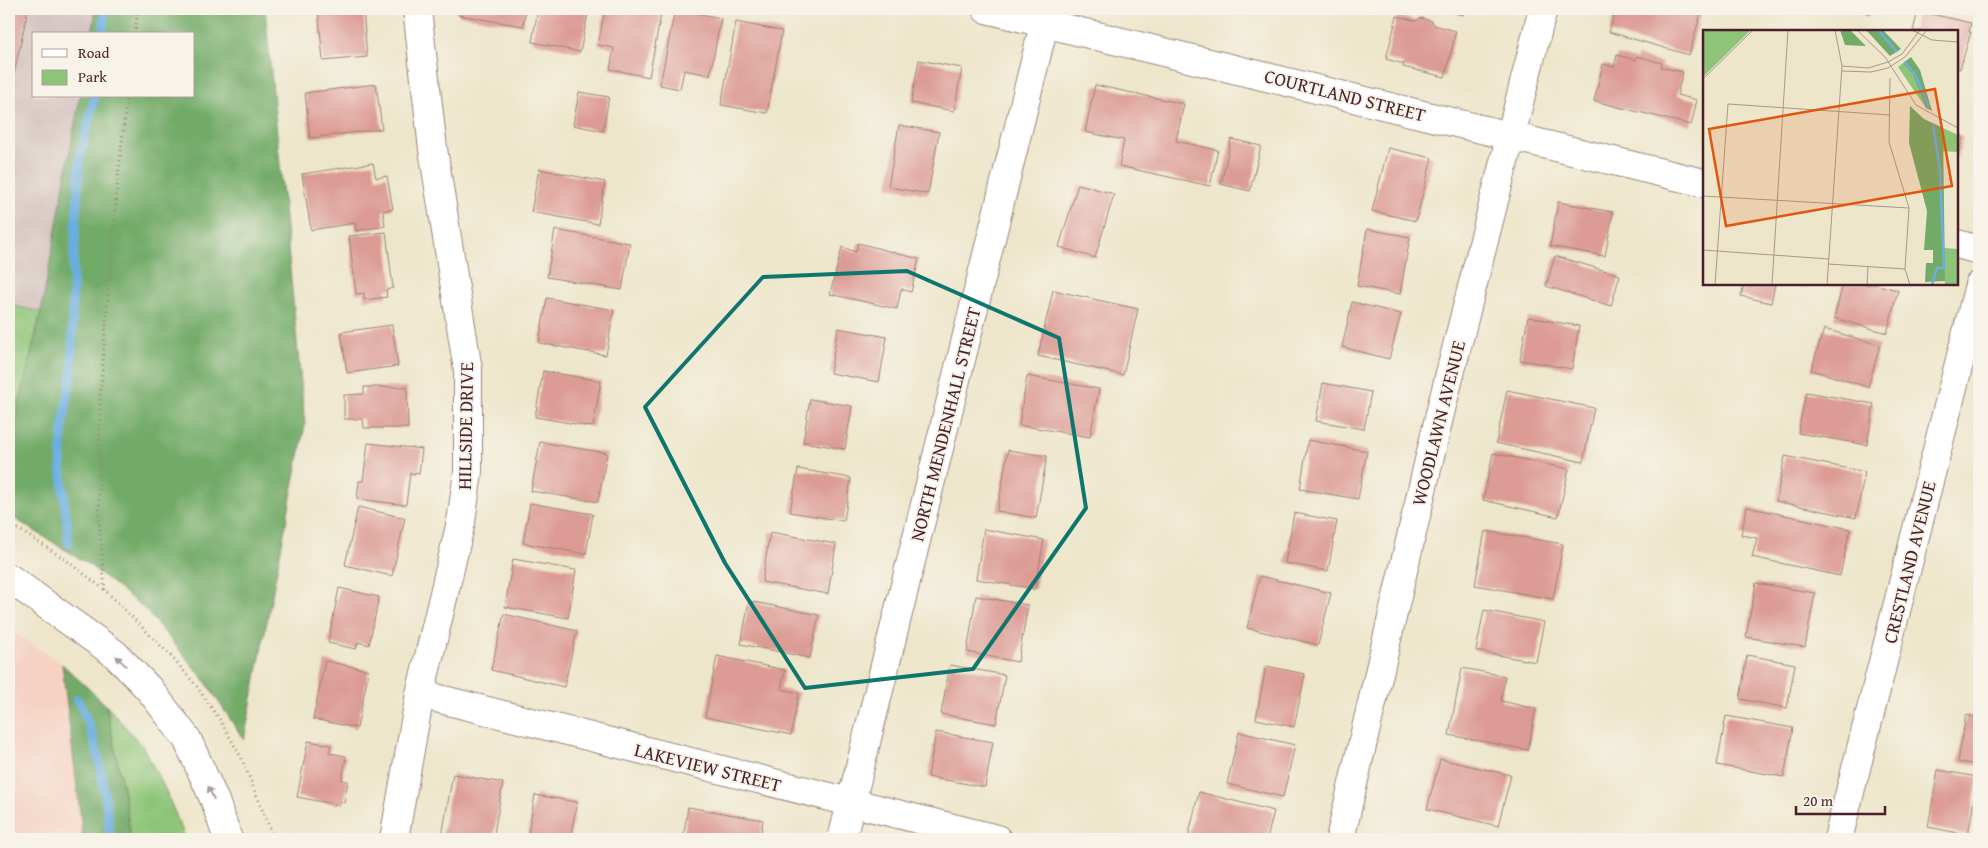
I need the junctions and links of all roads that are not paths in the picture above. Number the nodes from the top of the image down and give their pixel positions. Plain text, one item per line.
1 (416, 9) edge
2 (986, 9) edge
3 (1543, 9) edge
4 (1046, 15) edge
5 (1511, 136) junction
6 (1703, 183) edge
7 (1958, 244) edge
8 (1979, 250) edge
9 (1979, 284) edge
10 (9, 578) edge
11 (420, 694) junction
12 (851, 803) junction
13 (228, 839) edge
14 (394, 839) edge
15 (842, 839) edge
16 (997, 839) edge
17 (1340, 839) edge
18 (1838, 839) edge

1 - 11 street, HILLSIDE DRIVE
2 - 4 street, COURTLAND STREET
3 - 5 street, WOODLAWN AVENUE
4 - 5 street, COURTLAND STREET
4 - 12 street, NORTH MENDENHALL STREET
5 - 6 street, COURTLAND STREET
5 - 17 street, WOODLAWN AVENUE
7 - 8 street
9 - 18 street, CRESTLAND AVENUE
13 -> 10 street
11 - 12 street, LAKEVIEW STREET
11 - 14 street, HILLSIDE DRIVE
12 - 15 street, NORTH MENDENHALL STREET
12 - 16 street, LAKEVIEW STREET

